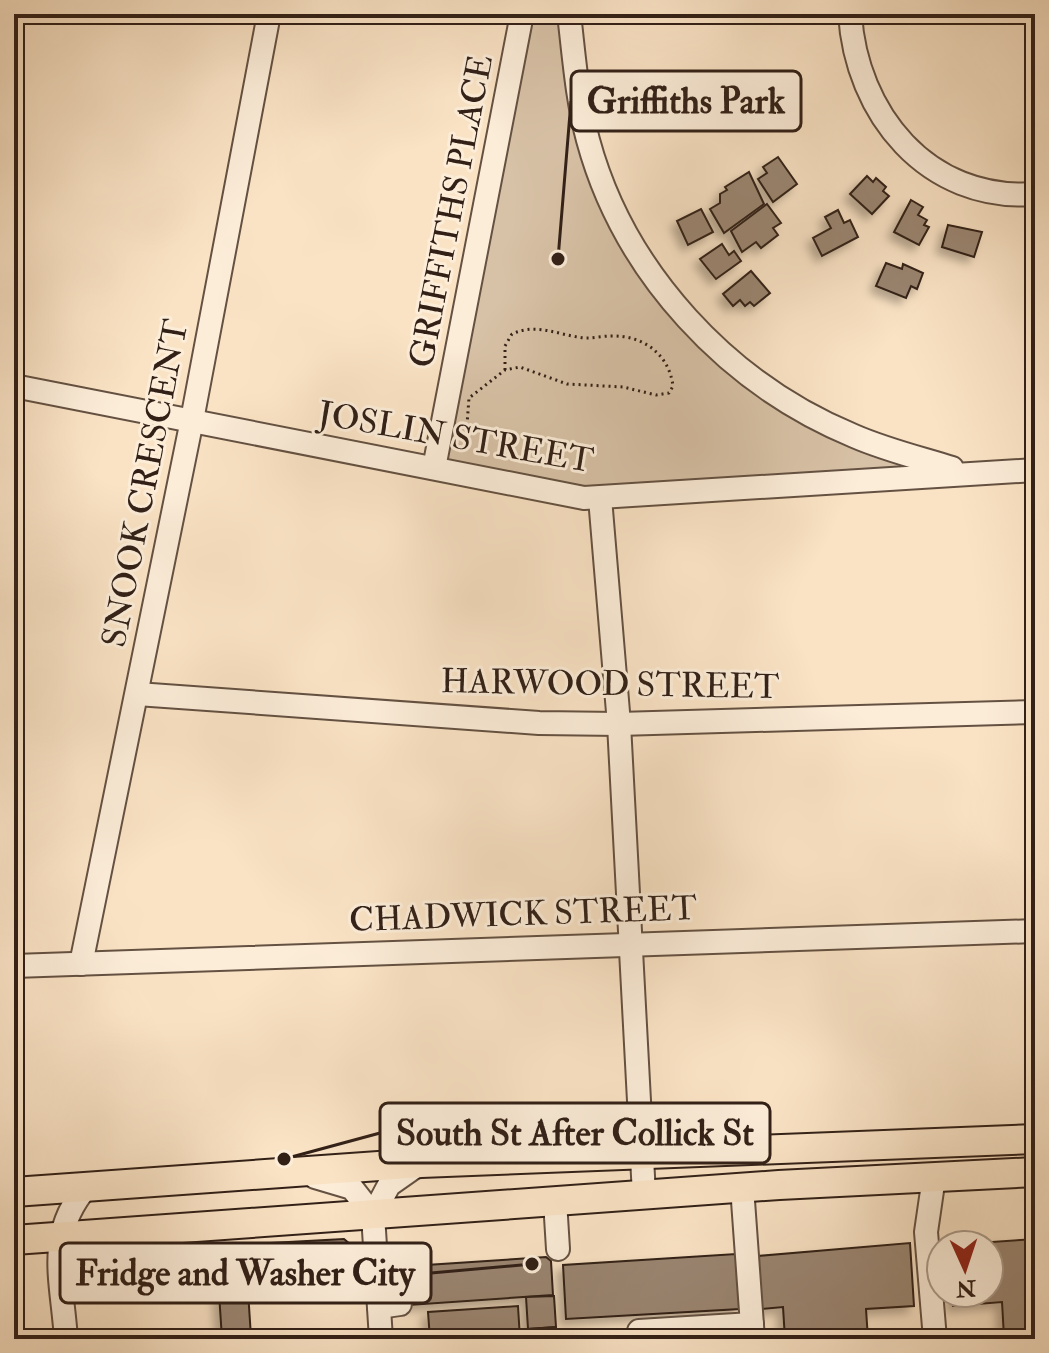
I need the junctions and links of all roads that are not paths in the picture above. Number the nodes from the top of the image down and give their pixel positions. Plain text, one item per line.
1 (269, 14) edge
2 (522, 14) edge
3 (569, 14) edge
4 (850, 14) edge
5 (1035, 194) edge
6 (14, 386) edge
7 (192, 420) junction
8 (436, 458) junction
9 (1035, 470) edge
10 (963, 472) junction
11 (600, 498) junction
12 (137, 694) junction
13 (1035, 712) edge
14 (619, 724) junction
15 (1035, 931) edge
16 (633, 943) junction
17 (81, 964) junction
18 (14, 966) edge
19 (1035, 1139) edge
20 (889, 1144) junction
21 (775, 1148) junction
22 (643, 1155) junction
23 (421, 1163) junction
24 (1035, 1172) edge
25 (288, 1173) junction
26 (934, 1177) junction
27 (905, 1179) junction
28 (88, 1185) junction
29 (779, 1185) junction
30 (742, 1187) junction
31 (14, 1192) edge
32 (644, 1195) junction
33 (555, 1201) junction
34 (928, 1208) junction
35 (373, 1215) junction
36 (59, 1236) junction
37 (14, 1240) edge
38 (558, 1249) dead end
39 (397, 1264) dead end
40 (379, 1307) junction
41 (639, 1331) dead end
42 (753, 1332) edge
43 (66, 1339) edge
44 (381, 1339) edge
45 (935, 1339) edge

1 - 7 street, SNOOK CRESCENT
2 - 8 street, GRIFFITHS PLACE
3 - 10 street
4 - 5 street
6 - 7 street, JOSLIN STREET
7 - 8 street, JOSLIN STREET
7 - 12 street, SNOOK CRESCENT
8 - 11 street, JOSLIN STREET
9 - 10 street, JOSLIN STREET
10 - 11 street, JOSLIN STREET
11 - 14 street
12 - 14 street, HARWOOD STREET
12 - 17 street, SNOOK CRESCENT
13 - 14 street, HARWOOD STREET
14 - 16 street
15 - 16 street, CHADWICK STREET
16 - 17 street, CHADWICK STREET
16 - 22 street
17 - 18 street, CHADWICK STREET
19 - 20 main road
20 - 21 main road
20 - 26 main road
21 - 22 main road
21 - 29 main road
22 - 23 main road
22 - 32 street
23 - 25 main road
23 - 35 street
24 - 26 main road
25 - 28 main road
25 - 35 street
26 - 27 main road
26 - 34 street
27 - 29 main road
27 - 34 street
28 - 31 main road
28 - 36 street
29 - 30 main road
30 - 32 main road
30 - 42 street
32 - 33 main road
33 - 35 main road
33 - 38 street
34 - 45 street
35 - 36 main road
35 - 40 street
36 - 37 main road
36 - 43 street
39 - 40 street
40 - 44 street
41 - 42 street

